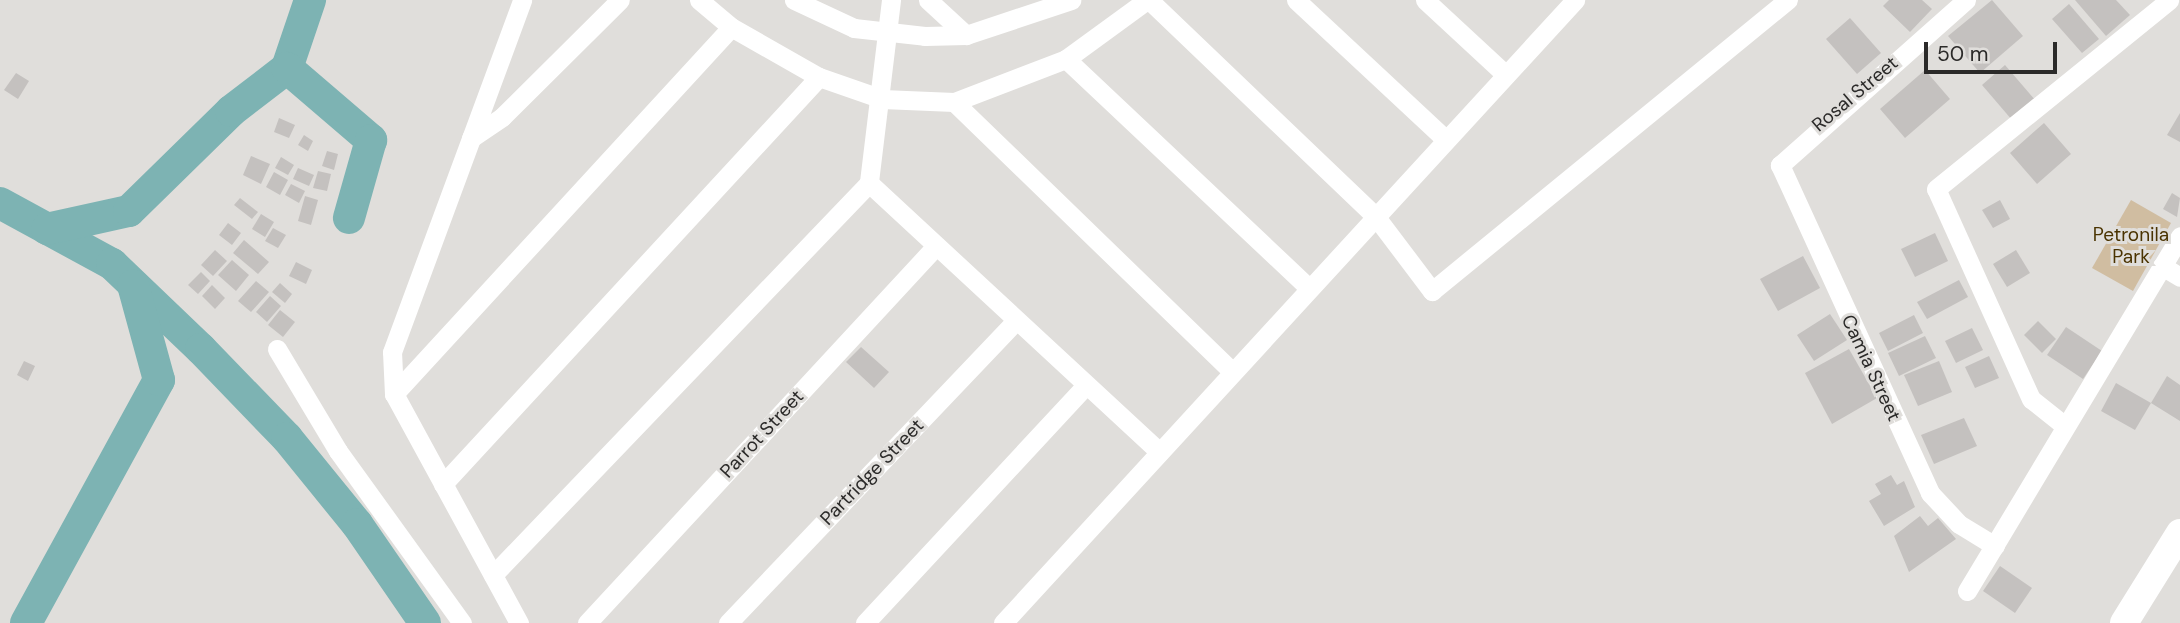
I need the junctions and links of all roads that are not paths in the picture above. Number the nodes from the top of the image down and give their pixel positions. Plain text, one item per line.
1 (522, 0) edge
2 (620, 0) edge
3 (699, 0) edge
4 (794, 0) edge
5 (891, 0) edge
6 (928, 0) edge
7 (1071, 0) edge
8 (1148, 0) edge
9 (1296, 0) edge
10 (1425, 0) edge
11 (1574, 0) edge
12 (1788, 0) edge
13 (1966, 0) edge
14 (2169, 0) edge
15 (731, 27) junction
16 (887, 34) junction
17 (966, 35) junction
18 (1066, 59) junction
19 (1506, 75) junction
20 (820, 77) junction
21 (882, 99) junction
22 (954, 102) junction
23 (471, 138) junction
24 (1446, 140) junction
25 (1780, 165) joint
26 (869, 183) junction
27 (1377, 217) junction
28 (2180, 236) edge
29 (936, 246) junction
30 (2162, 266) junction
31 (2180, 277) edge
32 (1309, 288) junction
33 (1016, 321) junction
34 (277, 349) dead end
35 (1233, 372) junction
36 (1085, 386) junction
37 (394, 394) junction
38 (2065, 426) junction
39 (1159, 452) junction
40 (443, 484) junction
41 (2180, 533) edge
42 (1996, 545) junction
43 (493, 575) junction
44 (1967, 591) dead end
45 (462, 623) edge
46 (519, 623) edge
47 (587, 623) edge
48 (728, 623) edge
49 (865, 623) edge
50 (1003, 623) edge
51 (2124, 623) edge

1 - 23 street
2 - 23 street
3 - 15 street
4 - 16 street
5 - 16 street
6 - 17 street
7 - 17 street
8 - 18 street
8 - 27 street
9 - 24 street
10 - 19 street
11 - 19 street
12 - 27 street
13 - 25 street, Rosal Street
14 - 38 street
15 - 20 street
15 - 37 street
16 - 17 street
16 - 21 street
18 - 22 street
18 - 32 street
19 - 24 street
20 - 21 street
20 - 40 street
21 - 22 street
21 - 26 street
22 - 35 street
23 - 37 street
24 - 27 street
25 - 42 street, Camia Street
26 - 29 street
26 - 43 street
27 - 32 street
28 - 30 street
29 - 33 street
29 - 47 street, Parrot Street
30 - 31 street
30 - 38 street
32 - 35 street
33 - 36 street
33 - 48 street, Partridge Street
34 - 45 street
35 - 39 street
36 - 39 street
36 - 49 street
37 - 40 street
38 - 42 street
39 - 50 street
40 - 43 street
41 - 51 main road
42 - 44 street
43 - 46 street

